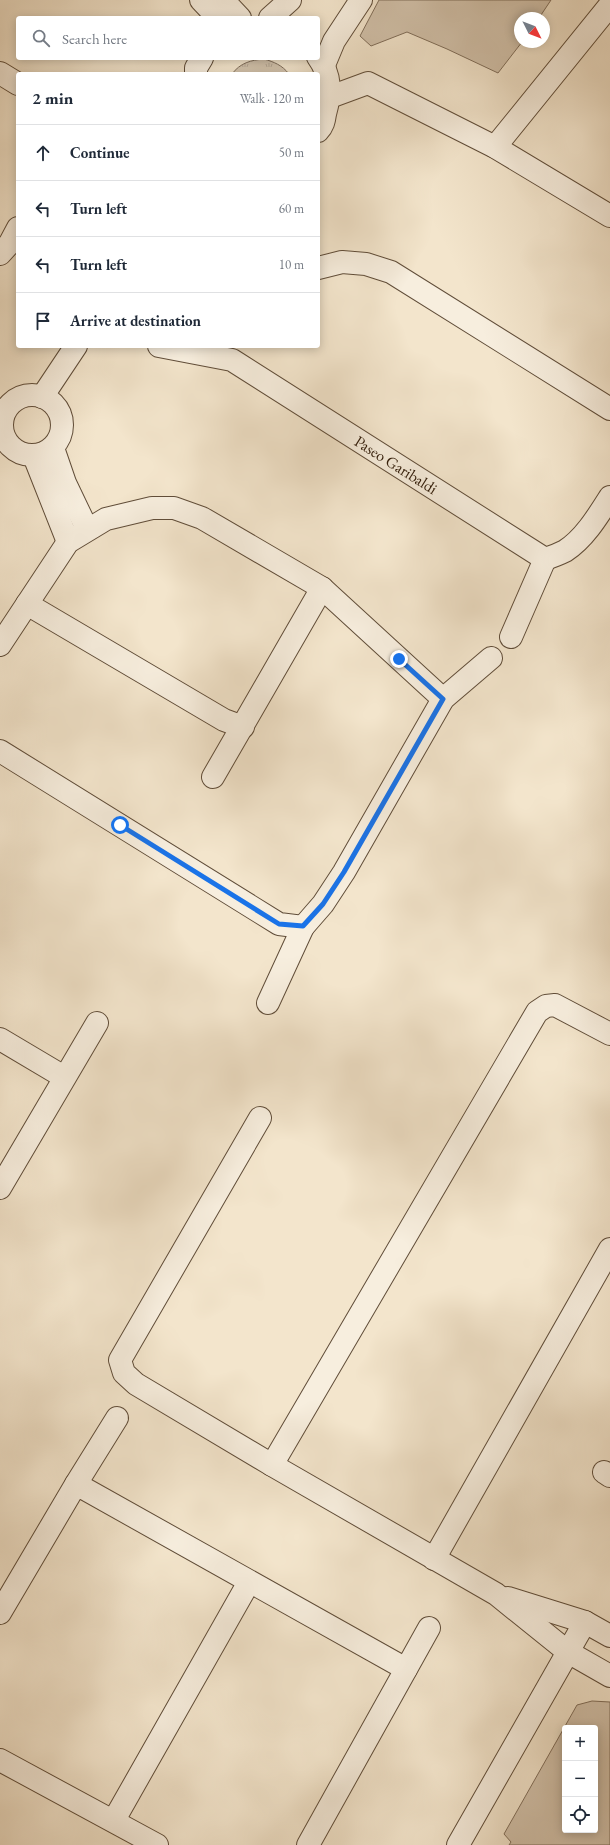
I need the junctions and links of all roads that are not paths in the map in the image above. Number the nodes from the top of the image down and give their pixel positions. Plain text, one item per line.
1 (201, 0) edge
2 (223, 0) edge
3 (290, 0) edge
4 (361, 0) edge
5 (610, 5) edge
6 (216, 16) edge
7 (238, 16) edge
8 (272, 16) edge
9 (201, 60) edge
10 (321, 61) edge
11 (196, 72) edge
12 (0, 73) edge
13 (16, 83) edge
14 (330, 97) junction
15 (320, 128) edge
16 (495, 147) junction
17 (610, 216) edge
18 (16, 232) edge
19 (0, 254) edge
20 (320, 268) edge
21 (75, 348) edge
22 (179, 348) edge
23 (230, 353) edge
24 (42, 397) junction
25 (610, 409) edge
26 (1, 426) edge
27 (44, 452) junction
28 (610, 497) edge
29 (87, 529) junction
30 (68, 542) junction
31 (544, 560) junction
32 (322, 588) junction
33 (27, 604) junction
34 (511, 637) dead end
35 (0, 645) edge
36 (491, 658) dead end
37 (443, 699) junction
38 (242, 727) junction
39 (0, 751) edge
40 (212, 777) dead end
41 (303, 926) junction
42 (268, 1003) dead end
43 (97, 1023) dead end
44 (610, 1034) edge
45 (0, 1039) edge
46 (64, 1077) junction
47 (260, 1118) dead end
48 (0, 1188) edge
49 (610, 1249) edge
50 (117, 1418) dead end
51 (272, 1465) junction
52 (76, 1484) junction
53 (434, 1559) junction
54 (249, 1582) junction
55 (496, 1594) junction
56 (0, 1613) edge
57 (585, 1622) junction
58 (429, 1628) dead end
59 (610, 1636) edge
60 (568, 1652) junction
61 (406, 1669) junction
62 (610, 1676) edge
63 (0, 1760) edge
64 (114, 1820) junction
65 (157, 1845) edge
66 (308, 1845) edge
67 (458, 1845) edge

1 - 6 street
2 - 7 street
3 - 8 street
4 - 10 street
5 - 16 street
9 - 11 street
10 - 14 street
12 - 13 street
14 - 15 street
14 - 16 street
16 - 17 street
18 - 19 street
20 - 25 street
21 - 24 street
22 - 23 street, Paseo Garibaldi
23 - 31 street, Paseo Garibaldi
24 - 26 street
24 - 27 street
26 - 27 street
27 - 29 street
27 - 30 street
28 - 31 street
29 - 30 street
29 - 32 street
30 - 33 street
31 - 34 street
32 - 37 street
32 - 38 street
33 - 35 street
33 - 38 street
36 - 37 street
37 - 41 street
38 - 40 street
39 - 41 street
41 - 42 street
43 - 46 street
44 - 51 street
45 - 46 street
46 - 48 street
47 - 51 street
49 - 53 street
50 - 52 street
51 - 53 street
52 - 54 street
52 - 56 street
53 - 55 street
54 - 61 street
54 - 64 street
55 - 57 street
55 - 60 street
57 - 59 street
57 - 60 street
58 - 61 street
60 - 62 street
60 - 67 street
61 - 66 street
63 - 64 street
64 - 65 street

